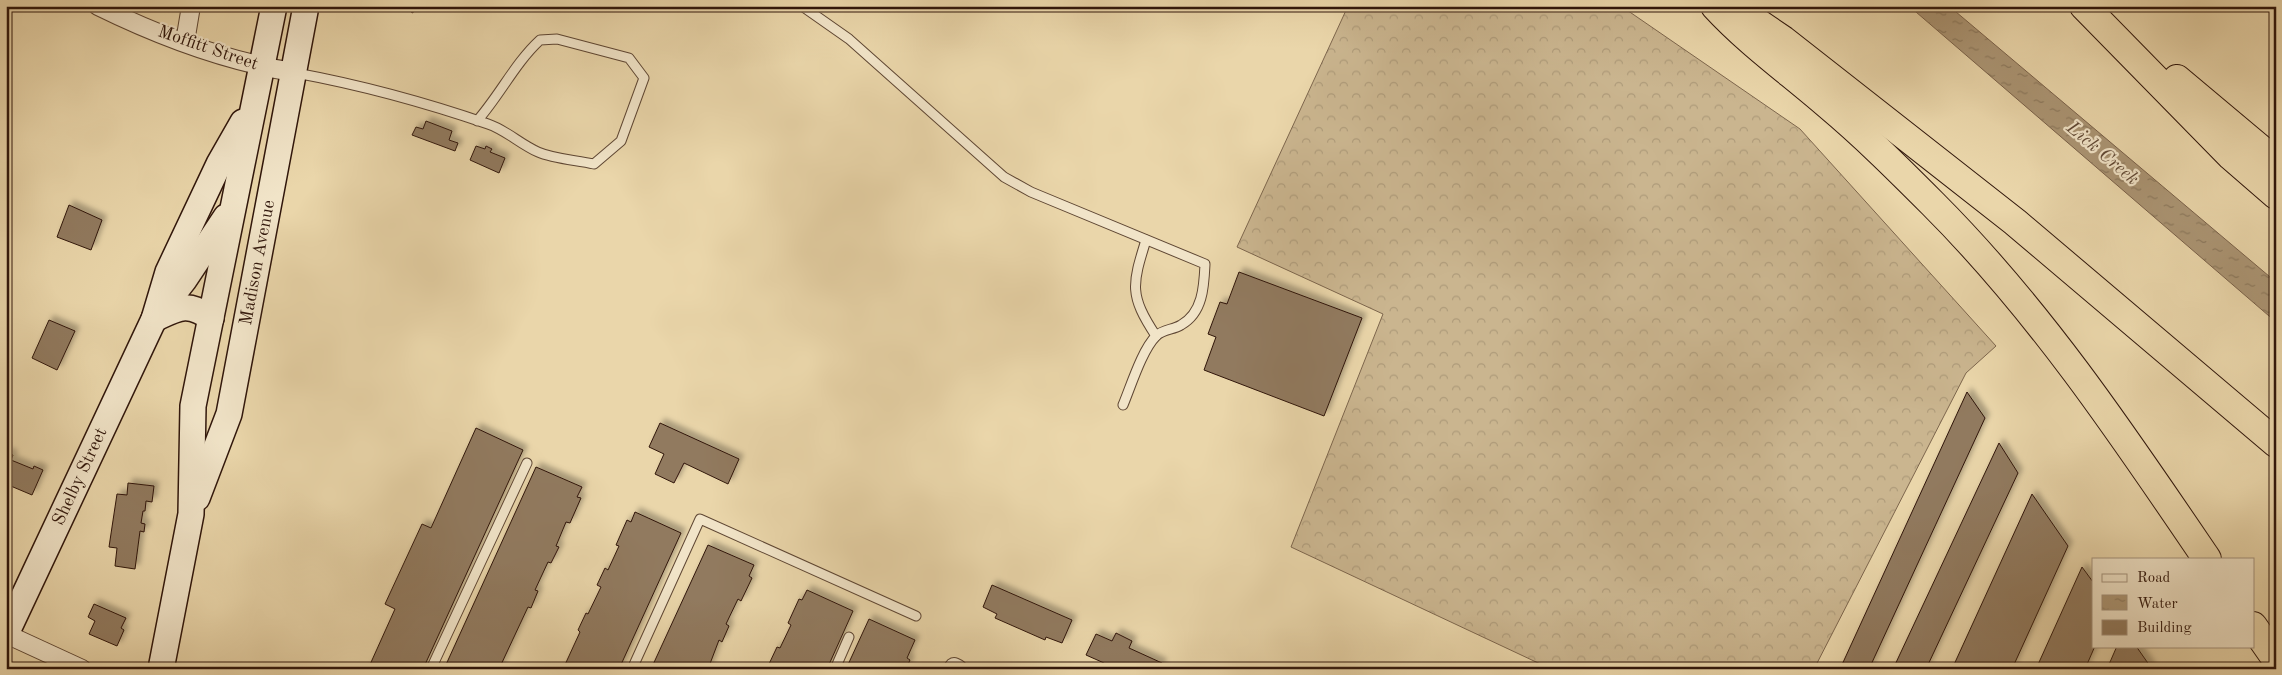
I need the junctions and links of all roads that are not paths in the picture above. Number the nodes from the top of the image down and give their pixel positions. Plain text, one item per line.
1 (98, 6) edge
2 (191, 6) edge
3 (274, 6) edge
4 (306, 6) edge
5 (802, 6) edge
6 (1715, 6) edge
7 (1734, 6) edge
8 (2084, 6) edge
9 (2091, 6) edge
10 (185, 42) junction
11 (262, 67) junction
12 (293, 72) junction
13 (252, 107) junction
14 (478, 121) junction
15 (283, 127) junction
16 (2276, 162) edge
17 (2276, 195) edge
18 (233, 205) junction
19 (1146, 240) junction
20 (211, 318) junction
21 (154, 319) junction
22 (1156, 336) junction
23 (1123, 405) dead end
24 (2276, 442) edge
25 (527, 463) dead end
26 (191, 514) junction
27 (2206, 558) edge
28 (916, 616) dead end
29 (2254, 627) edge
30 (6, 634) edge
31 (849, 637) dead end
32 (2276, 659) edge
33 (82, 669) edge
34 (161, 669) edge
35 (431, 669) edge
36 (632, 669) edge
37 (835, 669) edge

1 - 10 street, Moffitt Street
2 - 10 street
3 - 11 main road, Madison Avenue
4 - 12 main road, Madison Avenue
5 - 19 lane
6 - 27 highway
7 - 24 highway
8 - 17 highway
9 - 16 highway
10 - 11 street, Moffitt Street
11 - 12 street, Moffitt Street
11 - 13 main road, Madison Avenue
12 - 14 lane
12 - 15 main road, Madison Avenue
13 - 18 main road, Madison Avenue
13 - 21 main road, Shelby Street
14 - 14 lane
15 - 18 main road, Shelby Street
15 - 26 main road, Madison Avenue
18 - 20 main road, Madison Avenue
18 - 21 main road, Shelby Street
19 - 22 lane
19 - 22 lane
20 - 21 main road
20 - 26 main road, Madison Avenue
21 - 30 main road, Shelby Street
22 - 23 lane
25 - 35 lane
26 - 34 main road, Madison Avenue
28 - 36 lane
29 - 32 highway
30 - 33 street
31 - 37 lane

